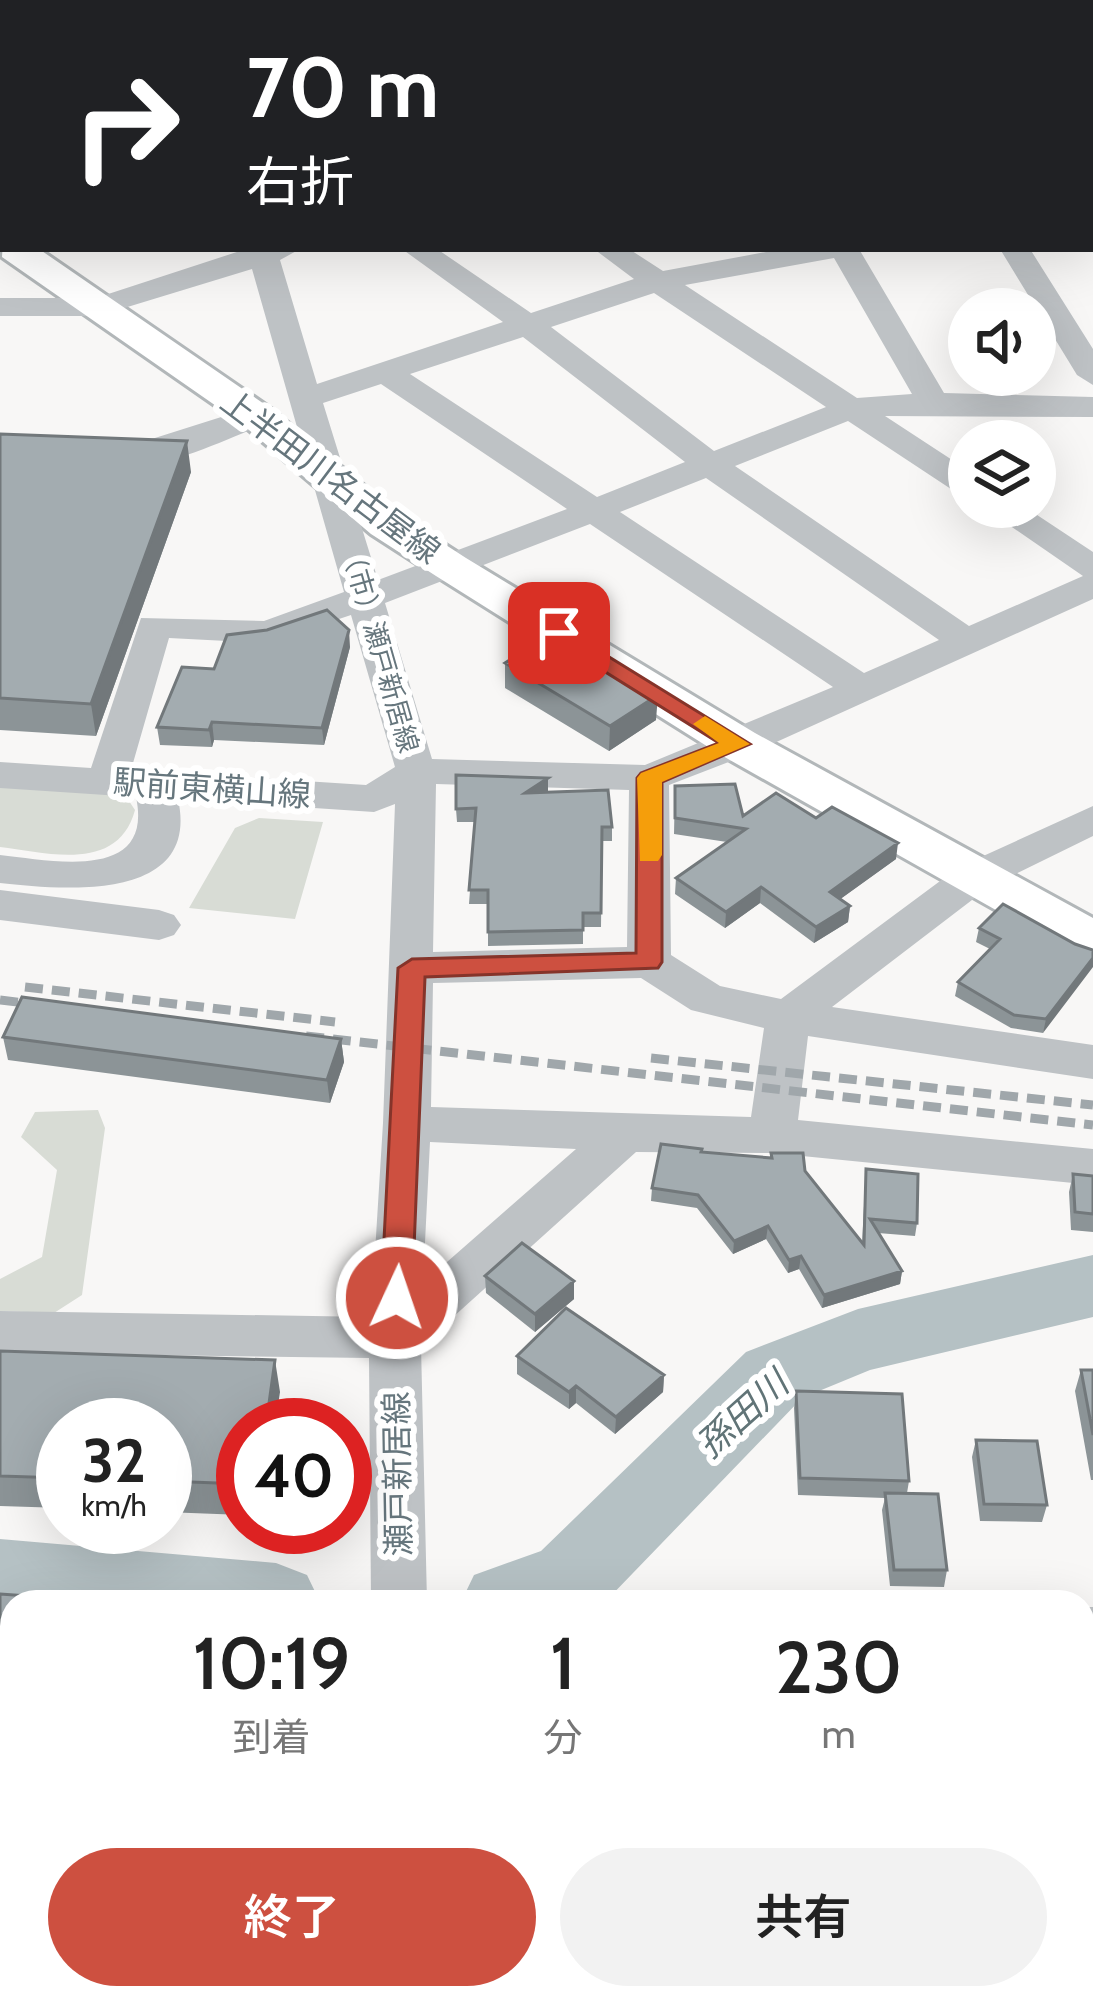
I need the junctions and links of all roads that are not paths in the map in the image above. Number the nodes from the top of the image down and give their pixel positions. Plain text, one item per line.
1 (19, 252) edge
2 (267, 252) edge
3 (270, 252) edge
4 (421, 252) edge
5 (613, 252) edge
6 (816, 252) edge
7 (846, 252) edge
8 (1017, 252) edge
9 (662, 280) junction
10 (0, 307) edge
11 (98, 307) junction
12 (526, 324) junction
13 (386, 373) junction
14 (1093, 375) edge
15 (307, 398) junction
16 (933, 403) junction
17 (1093, 407) edge
18 (852, 408) junction
19 (256, 416) junction
20 (95, 455) edge
21 (712, 466) junction
22 (948, 472) edge
23 (331, 480) junction
24 (589, 510) junction
25 (1033, 528) edge
26 (451, 567) junction
27 (1093, 568) edge
28 (1093, 585) edge
29 (366, 597) junction
30 (968, 643) junction
31 (861, 688) junction
32 (738, 744) junction
33 (416, 771) junction
34 (0, 775) edge
35 (649, 778) junction
36 (110, 781) junction
37 (154, 784) junction
38 (1093, 819) edge
39 (0, 869) edge
40 (974, 877) junction
41 (0, 904) edge
42 (159, 925) dead end
43 (1093, 941) edge
44 (649, 962) junction
45 (412, 968) junction
46 (788, 1017) junction
47 (1093, 1062) edge
48 (406, 1123) junction
49 (625, 1134) junction
50 (772, 1135) junction
51 (1093, 1167) edge
52 (0, 1332) edge
53 (394, 1338) junction
54 (399, 1590) edge

1 - 11 main road, 上半田川名古屋線
2 - 11 street
3 - 15 street, （市）瀬戸新居線
4 - 12 street
5 - 9 street
6 - 9 street
7 - 16 street
8 - 14 street
9 - 12 street
9 - 18 street
10 - 11 street
11 - 19 main road, 上半田川名古屋線
12 - 13 street
12 - 21 street
13 - 15 street
13 - 24 street
15 - 23 street, （市）瀬戸新居線
16 - 17 street
16 - 18 street
18 - 21 street
18 - 22 street
19 - 20 street
19 - 23 main road, 上半田川名古屋線
21 - 24 street
21 - 30 street
23 - 26 main road, 上半田川名古屋線
23 - 29 street, （市）瀬戸新居線
24 - 26 street
24 - 31 street
25 - 27 street
26 - 29 street
26 - 32 main road, 上半田川名古屋線
28 - 30 street
29 - 33 street, （市）瀬戸新居線
29 - 36 street
30 - 31 street
31 - 32 street
32 - 35 street
32 - 40 main road, 上半田川名古屋線
33 - 35 street
33 - 37 street, 駅前東横山線
33 - 45 street, 瀬戸新居線
34 - 36 street, 駅前東横山線
35 - 44 street
36 - 37 street, 駅前東横山線
37 - 39 street
38 - 40 street
40 - 43 main road, 上半田川名古屋線
40 - 46 street
41 - 42 street
44 - 45 street
44 - 46 street
45 - 48 street, 瀬戸新居線
46 - 47 street
46 - 50 street
48 - 49 street
48 - 53 street, 瀬戸新居線
49 - 50 street
49 - 53 street
50 - 51 street
52 - 53 street
53 - 54 street, 瀬戸新居線

